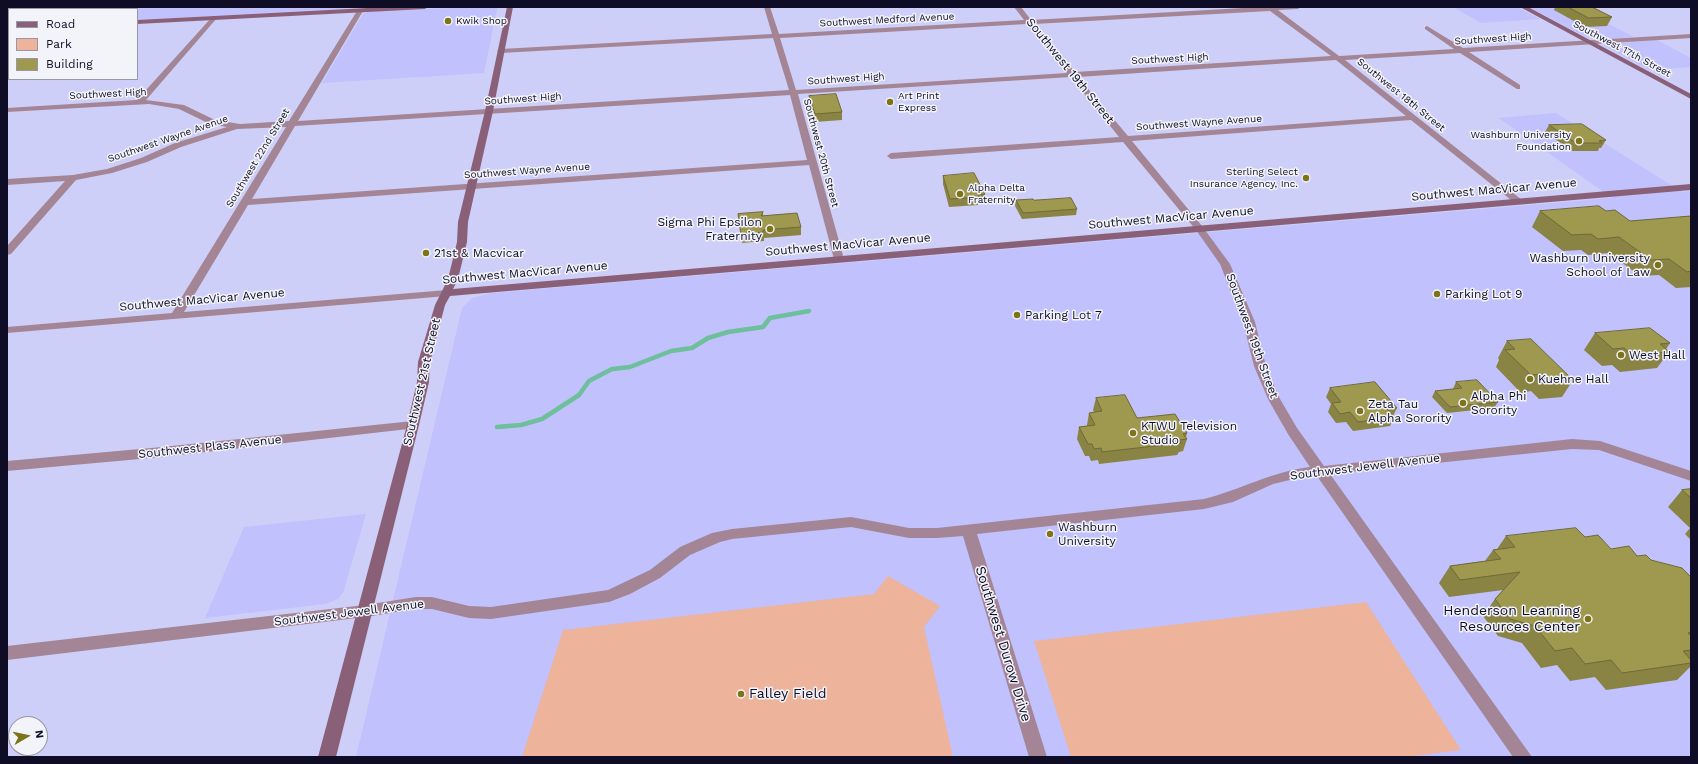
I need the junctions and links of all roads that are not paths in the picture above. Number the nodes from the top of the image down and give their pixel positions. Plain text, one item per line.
1 (425, 7) edge
2 (510, 7) edge
3 (767, 7) edge
4 (1018, 7) edge
5 (1298, 7) edge
6 (1523, 7) edge
7 (1270, 8) edge
8 (360, 11) junction
9 (214, 18) junction
10 (138, 22) edge
11 (1030, 22) junction
12 (1427, 28) dead end
13 (776, 36) junction
14 (1691, 36) edge
15 (1589, 42) junction
16 (501, 51) junction
17 (1463, 51) junction
18 (1339, 58) junction
19 (1073, 75) junction
20 (1517, 87) dead end
21 (793, 92) junction
22 (1691, 97) edge
23 (140, 102) junction
24 (7, 110) edge
25 (489, 111) junction
26 (1412, 118) junction
27 (291, 123) junction
28 (240, 126) junction
29 (1126, 139) junction
30 (892, 156) dead end
31 (811, 162) junction
32 (73, 178) junction
33 (7, 182) edge
34 (471, 186) junction
35 (1691, 187) edge
36 (244, 202) junction
37 (1519, 202) junction
38 (1199, 228) junction
39 (7, 252) edge
40 (839, 259) junction
41 (447, 293) junction
42 (176, 316) junction
43 (7, 330) edge
44 (413, 425) junction
45 (7, 466) edge
46 (1320, 470) junction
47 (1691, 476) edge
48 (969, 531) junction
49 (365, 611) junction
50 (7, 653) edge
51 (327, 757) edge
52 (1038, 757) edge
53 (1522, 757) edge

1 - 8 street
2 - 16 street, Southwest 21st Street
3 - 13 street, Southwest 20th Street
4 - 11 street, Southwest 19th Street
5 - 7 street, Southwest Medford Avenue
6 - 15 street, Southwest 17th Street
7 - 11 street, Southwest Medford Avenue
7 - 18 street, Southwest 18th Street
8 - 9 street
8 - 27 street, Southwest 22nd Street
9 - 10 street
9 - 23 street
11 - 13 street, Southwest Medford Avenue
11 - 19 street, Southwest 19th Street
12 - 17 street
13 - 16 street, Southwest Medford Avenue
13 - 21 street, Southwest 20th Street
14 - 15 street, Southwest High
15 - 17 street, Southwest High
15 - 22 street, Southwest 17th Street
16 - 25 street, Southwest 21st Street
17 - 18 street, Southwest High
17 - 20 street
18 - 19 street, Southwest High
18 - 26 street, Southwest 18th Street
19 - 21 street, Southwest High
19 - 29 street, Southwest 19th Street
21 - 25 street, Southwest High
21 - 31 street, Southwest 20th Street
23 - 24 street, Southwest High
23 - 28 street, Southwest High
25 - 27 street, Southwest High
25 - 34 street, Southwest 21st Street
26 - 29 street, Southwest Wayne Avenue
26 - 37 street, Southwest 18th Street
27 - 28 street, Southwest High
27 - 36 street, Southwest 22nd Street
28 - 32 street, Southwest Wayne Avenue
29 - 30 street, Southwest Wayne Avenue
29 - 38 street, Southwest 19th Street
31 - 34 street, Southwest Wayne Avenue
31 - 40 street, Southwest 20th Street
32 - 33 street, Southwest Wayne Avenue
32 - 39 street
34 - 36 street, Southwest Wayne Avenue
34 - 41 street, Southwest 21st Street
35 - 37 street, Southwest MacVicar Avenue
36 - 42 street, Southwest 22nd Street
37 - 38 street, Southwest MacVicar Avenue
38 - 40 street, Southwest MacVicar Avenue
38 - 46 street, Southwest 19th Street
40 - 41 street, Southwest MacVicar Avenue
41 - 42 street, Southwest MacVicar Avenue
41 - 44 street, Southwest 21st Street
42 - 43 street, Southwest MacVicar Avenue
44 - 45 street, Southwest Plass Avenue
44 - 49 street, Southwest 21st Street
46 - 47 street, Southwest Jewell Avenue
46 - 48 street, Southwest Jewell Avenue
46 - 53 street, Southwest 19th Street
48 - 49 street, Southwest Jewell Avenue
48 - 52 street, Southwest Durow Drive
49 - 50 street, Southwest Jewell Avenue
49 - 51 street, Southwest 21st Street

